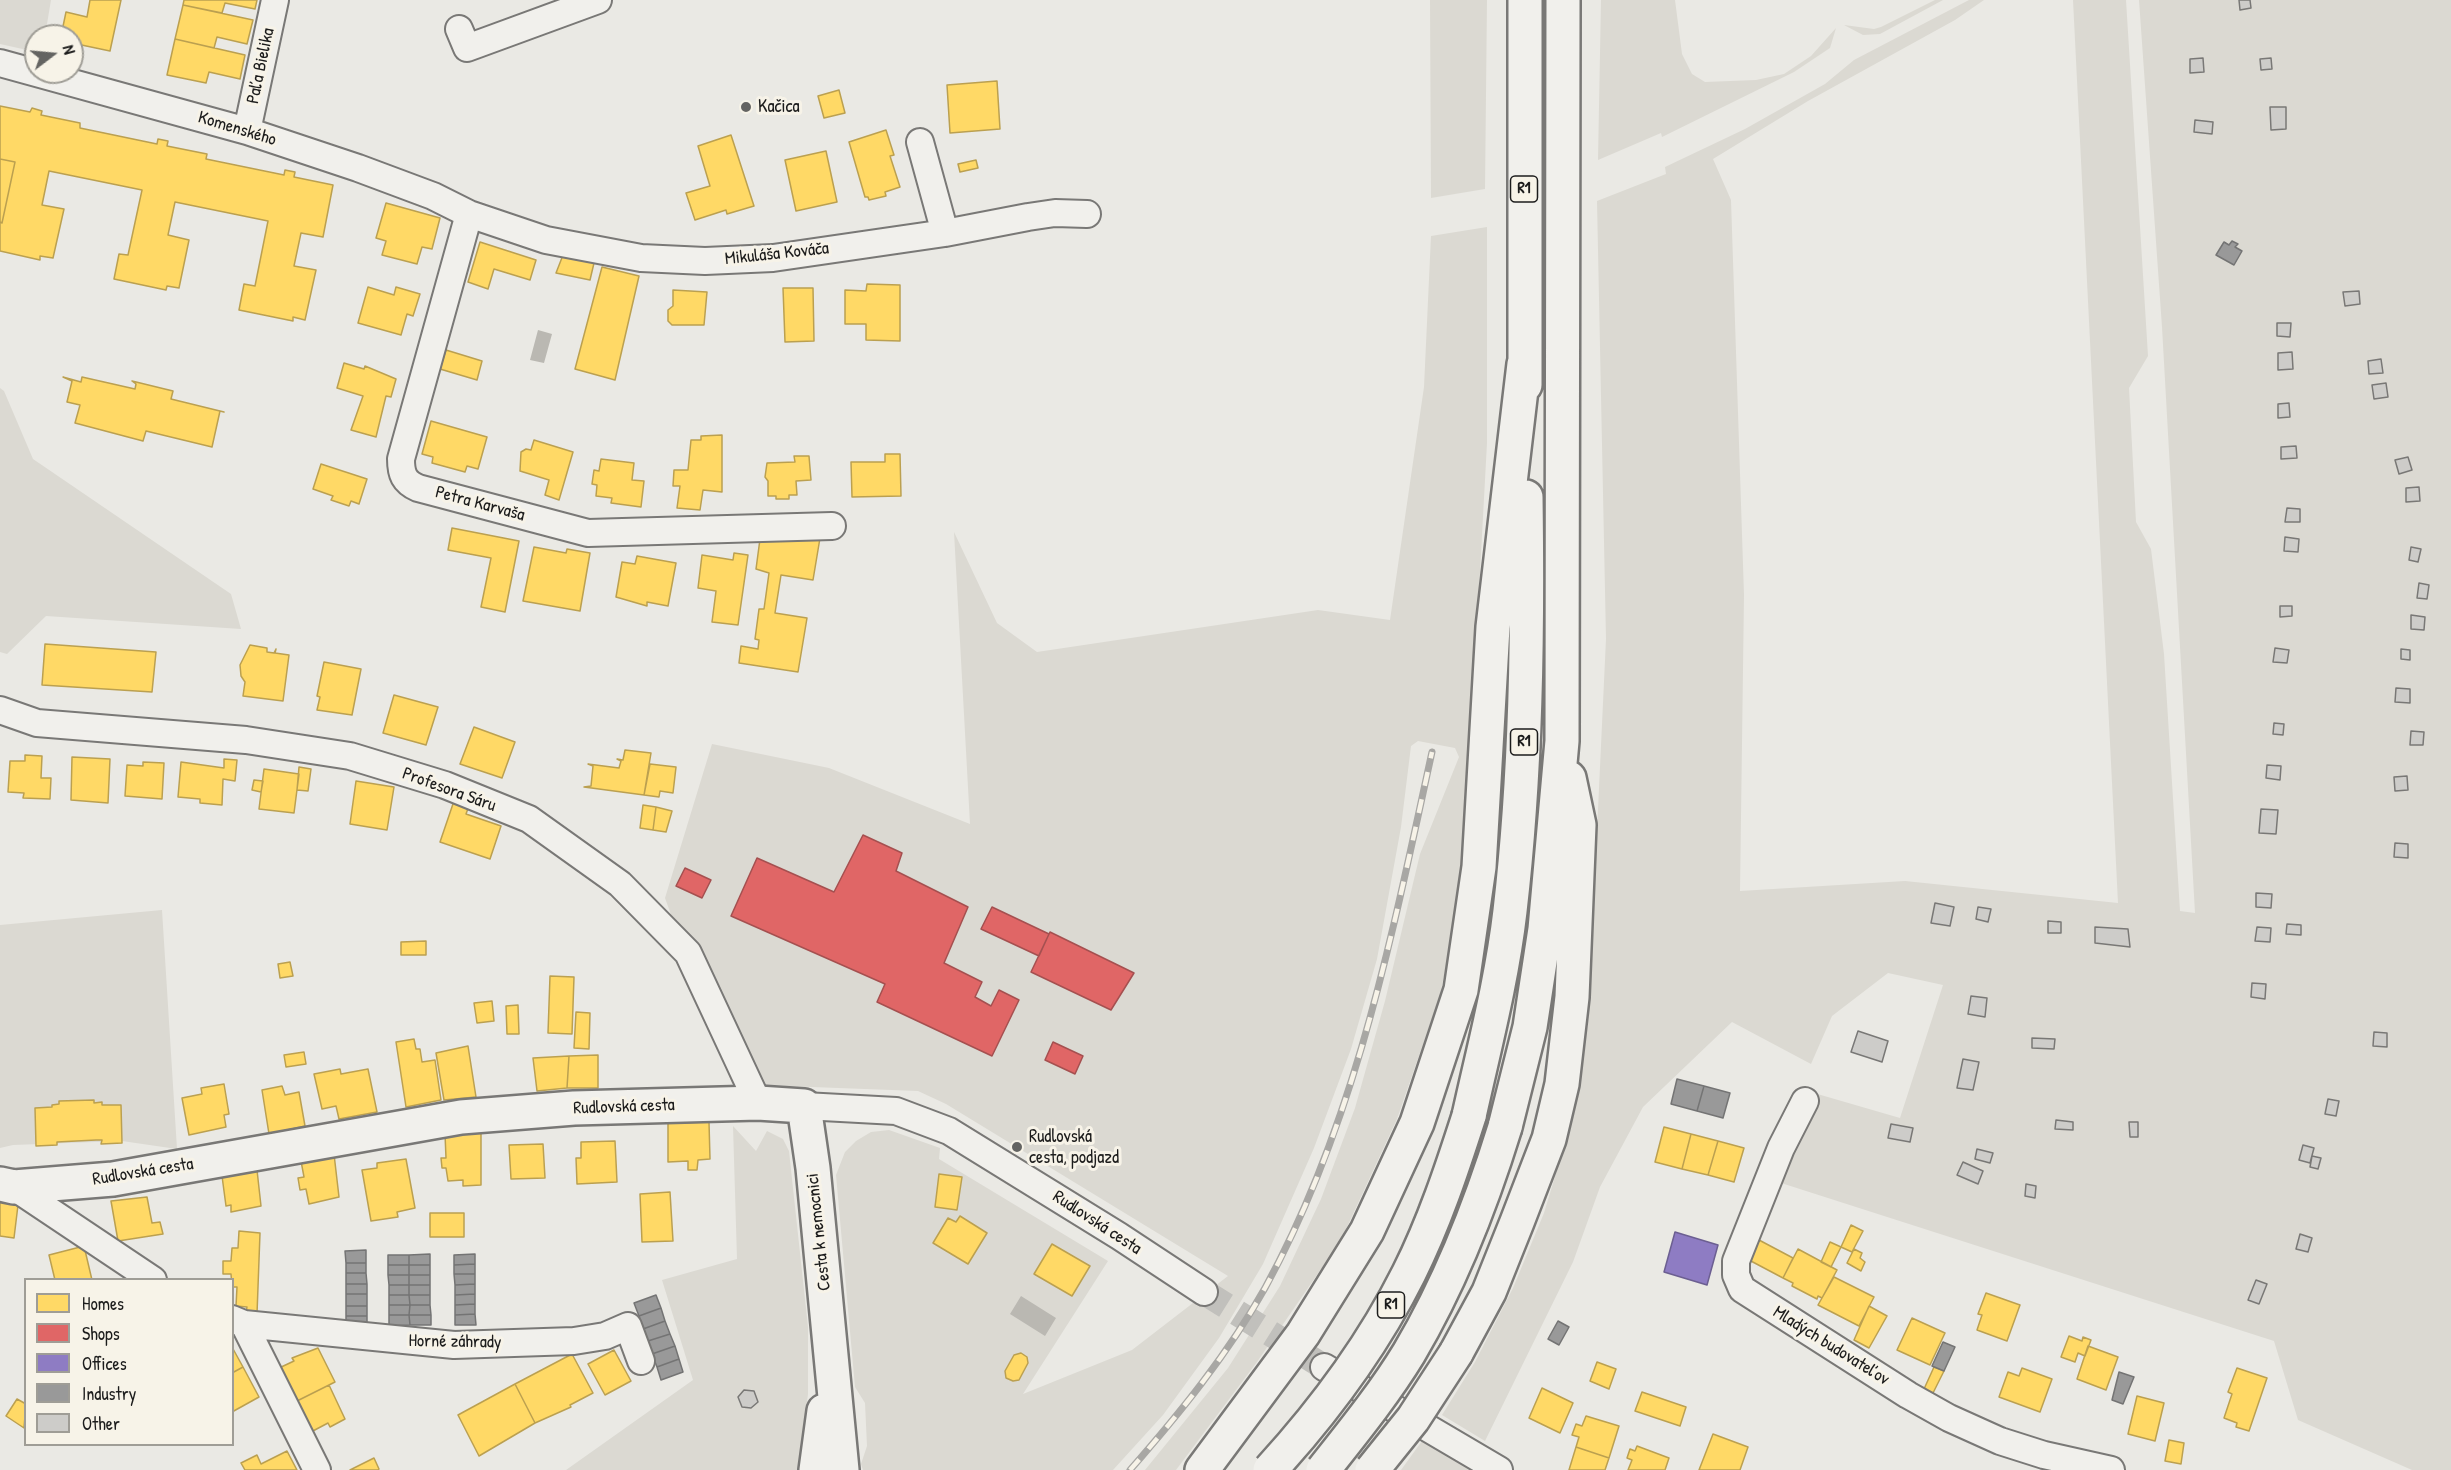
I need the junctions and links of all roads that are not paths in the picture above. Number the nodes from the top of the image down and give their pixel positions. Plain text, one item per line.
1 (275, 0) edge
2 (591, 0) edge
3 (1525, 0) edge
4 (1563, 0) edge
5 (459, 29) dead end
6 (0, 63) edge
7 (247, 131) junction
8 (920, 142) dead end
9 (469, 214) junction
10 (1087, 214) dead end
11 (945, 233) junction
12 (1524, 364) junction
13 (832, 526) dead end
14 (0, 710) edge
15 (1562, 741) junction
16 (1805, 1101) dead end
17 (758, 1103) junction
18 (804, 1106) junction
19 (7, 1185) edge
20 (150, 1278) edge
21 (1204, 1292) tunnel mouth
22 (238, 1322) edge
23 (831, 1358) junction
24 (641, 1361) dead end
25 (1324, 1367) tunnel mouth
26 (317, 1470) edge
27 (816, 1470) edge
28 (842, 1470) edge
29 (1202, 1470) edge
30 (1270, 1470) edge
31 (1323, 1470) edge
32 (1372, 1470) edge
33 (1499, 1470) edge
34 (2111, 1470) edge

1 - 7 street, Paľa Bielika
2 - 5 street
3 - 12 main road, R1
4 - 15 main road, R1
6 - 7 street, Komenského
7 - 9 street, Komenského
8 - 11 street
9 - 11 street, Mikuláša Kováča
9 - 13 street, Petra Karvaša
10 - 11 street, Mikuláša Kováča
12 - 29 main road
12 - 30 main road, R1, bridge
14 - 17 street, Profesora Sáru
15 - 31 main road, R1, bridge
15 - 32 main road, bridge
16 - 34 street, Mladých budovateľov
17 - 18 main road, Rudlovská cesta
17 - 19 main road, Rudlovská cesta
18 - 21 street, Rudlovská cesta
18 - 23 main road, Cesta k nemocnici
19 - 20 street
22 - 24 street, Horné záhrady
22 - 26 street, Horné záhrady
23 - 27 main road, Cesta k nemocnici
23 - 28 main road, Cesta k nemocnici
25 - 33 street

